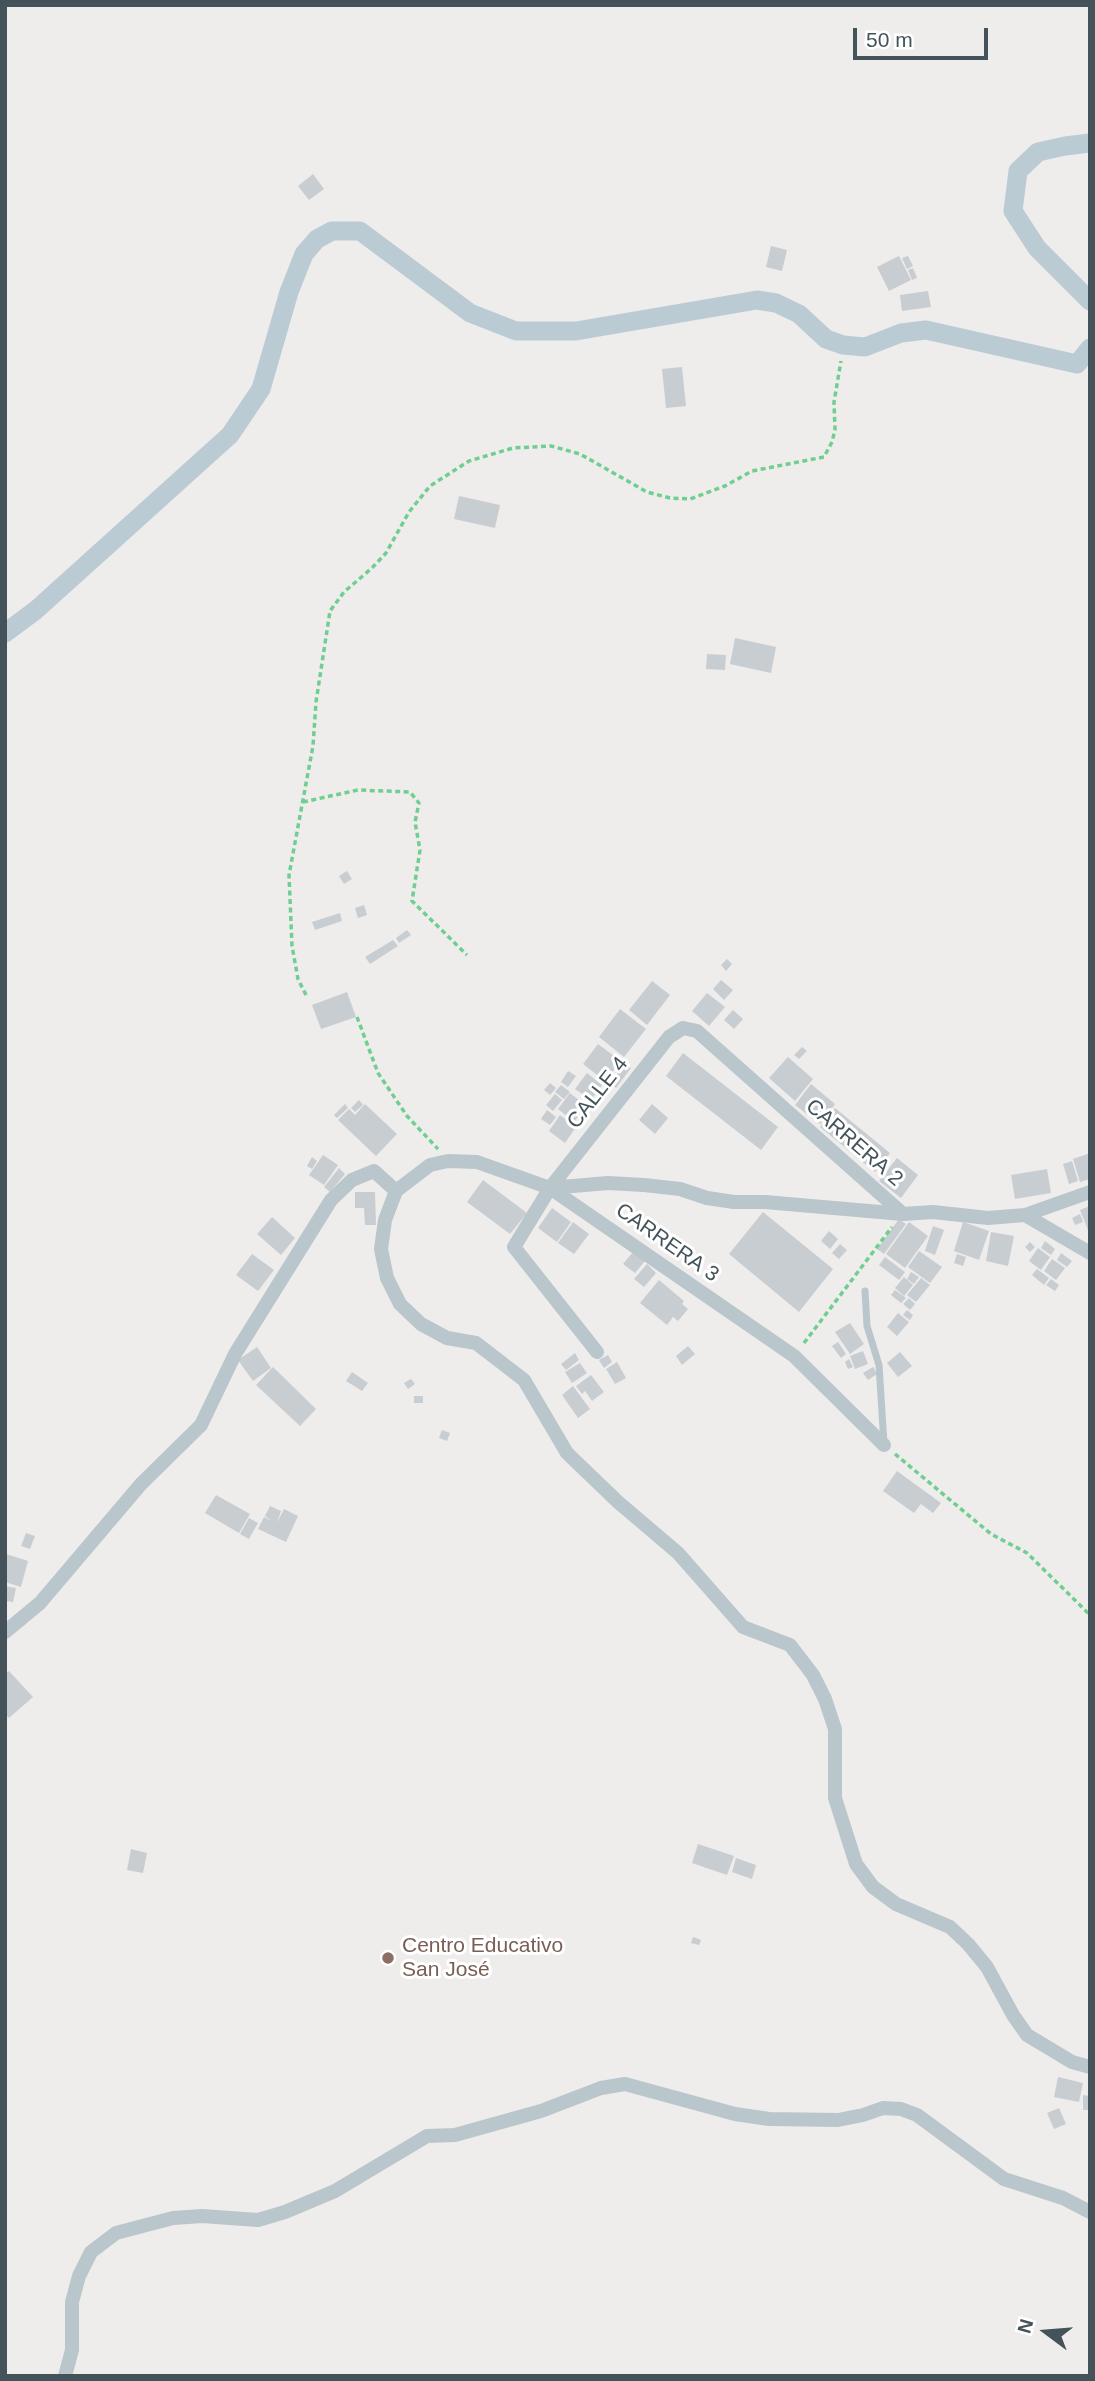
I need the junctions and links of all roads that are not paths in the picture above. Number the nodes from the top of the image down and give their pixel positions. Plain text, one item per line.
1 (1090, 143) edge
2 (1090, 301) edge
3 (1090, 348) edge
4 (5, 633) edge
5 (682, 1028) joint
6 (550, 1188) junction
7 (396, 1191) junction
8 (1090, 1192) edge
9 (902, 1213) junction
10 (1025, 1215) junction
11 (1090, 1254) edge
12 (865, 1291) dead end
13 (597, 1352) dead end
14 (884, 1445) joint
15 (5, 1632) edge
16 (1090, 2067) edge
17 (1090, 2212) edge
18 (65, 2376) edge

1 - 2 main road
3 - 4 main road
5 - 6 street, CALLE 4
5 - 9 street, CARRERA 2
6 - 7 street, CARRERA 3
6 - 9 street
6 - 13 street, CALLE 4
6 - 14 street, CARRERA 3
7 - 15 street
7 - 16 street
8 - 10 street, CARRERA 2
9 - 10 street, CARRERA 2
10 - 11 street
12 - 14 lane
17 - 18 street

